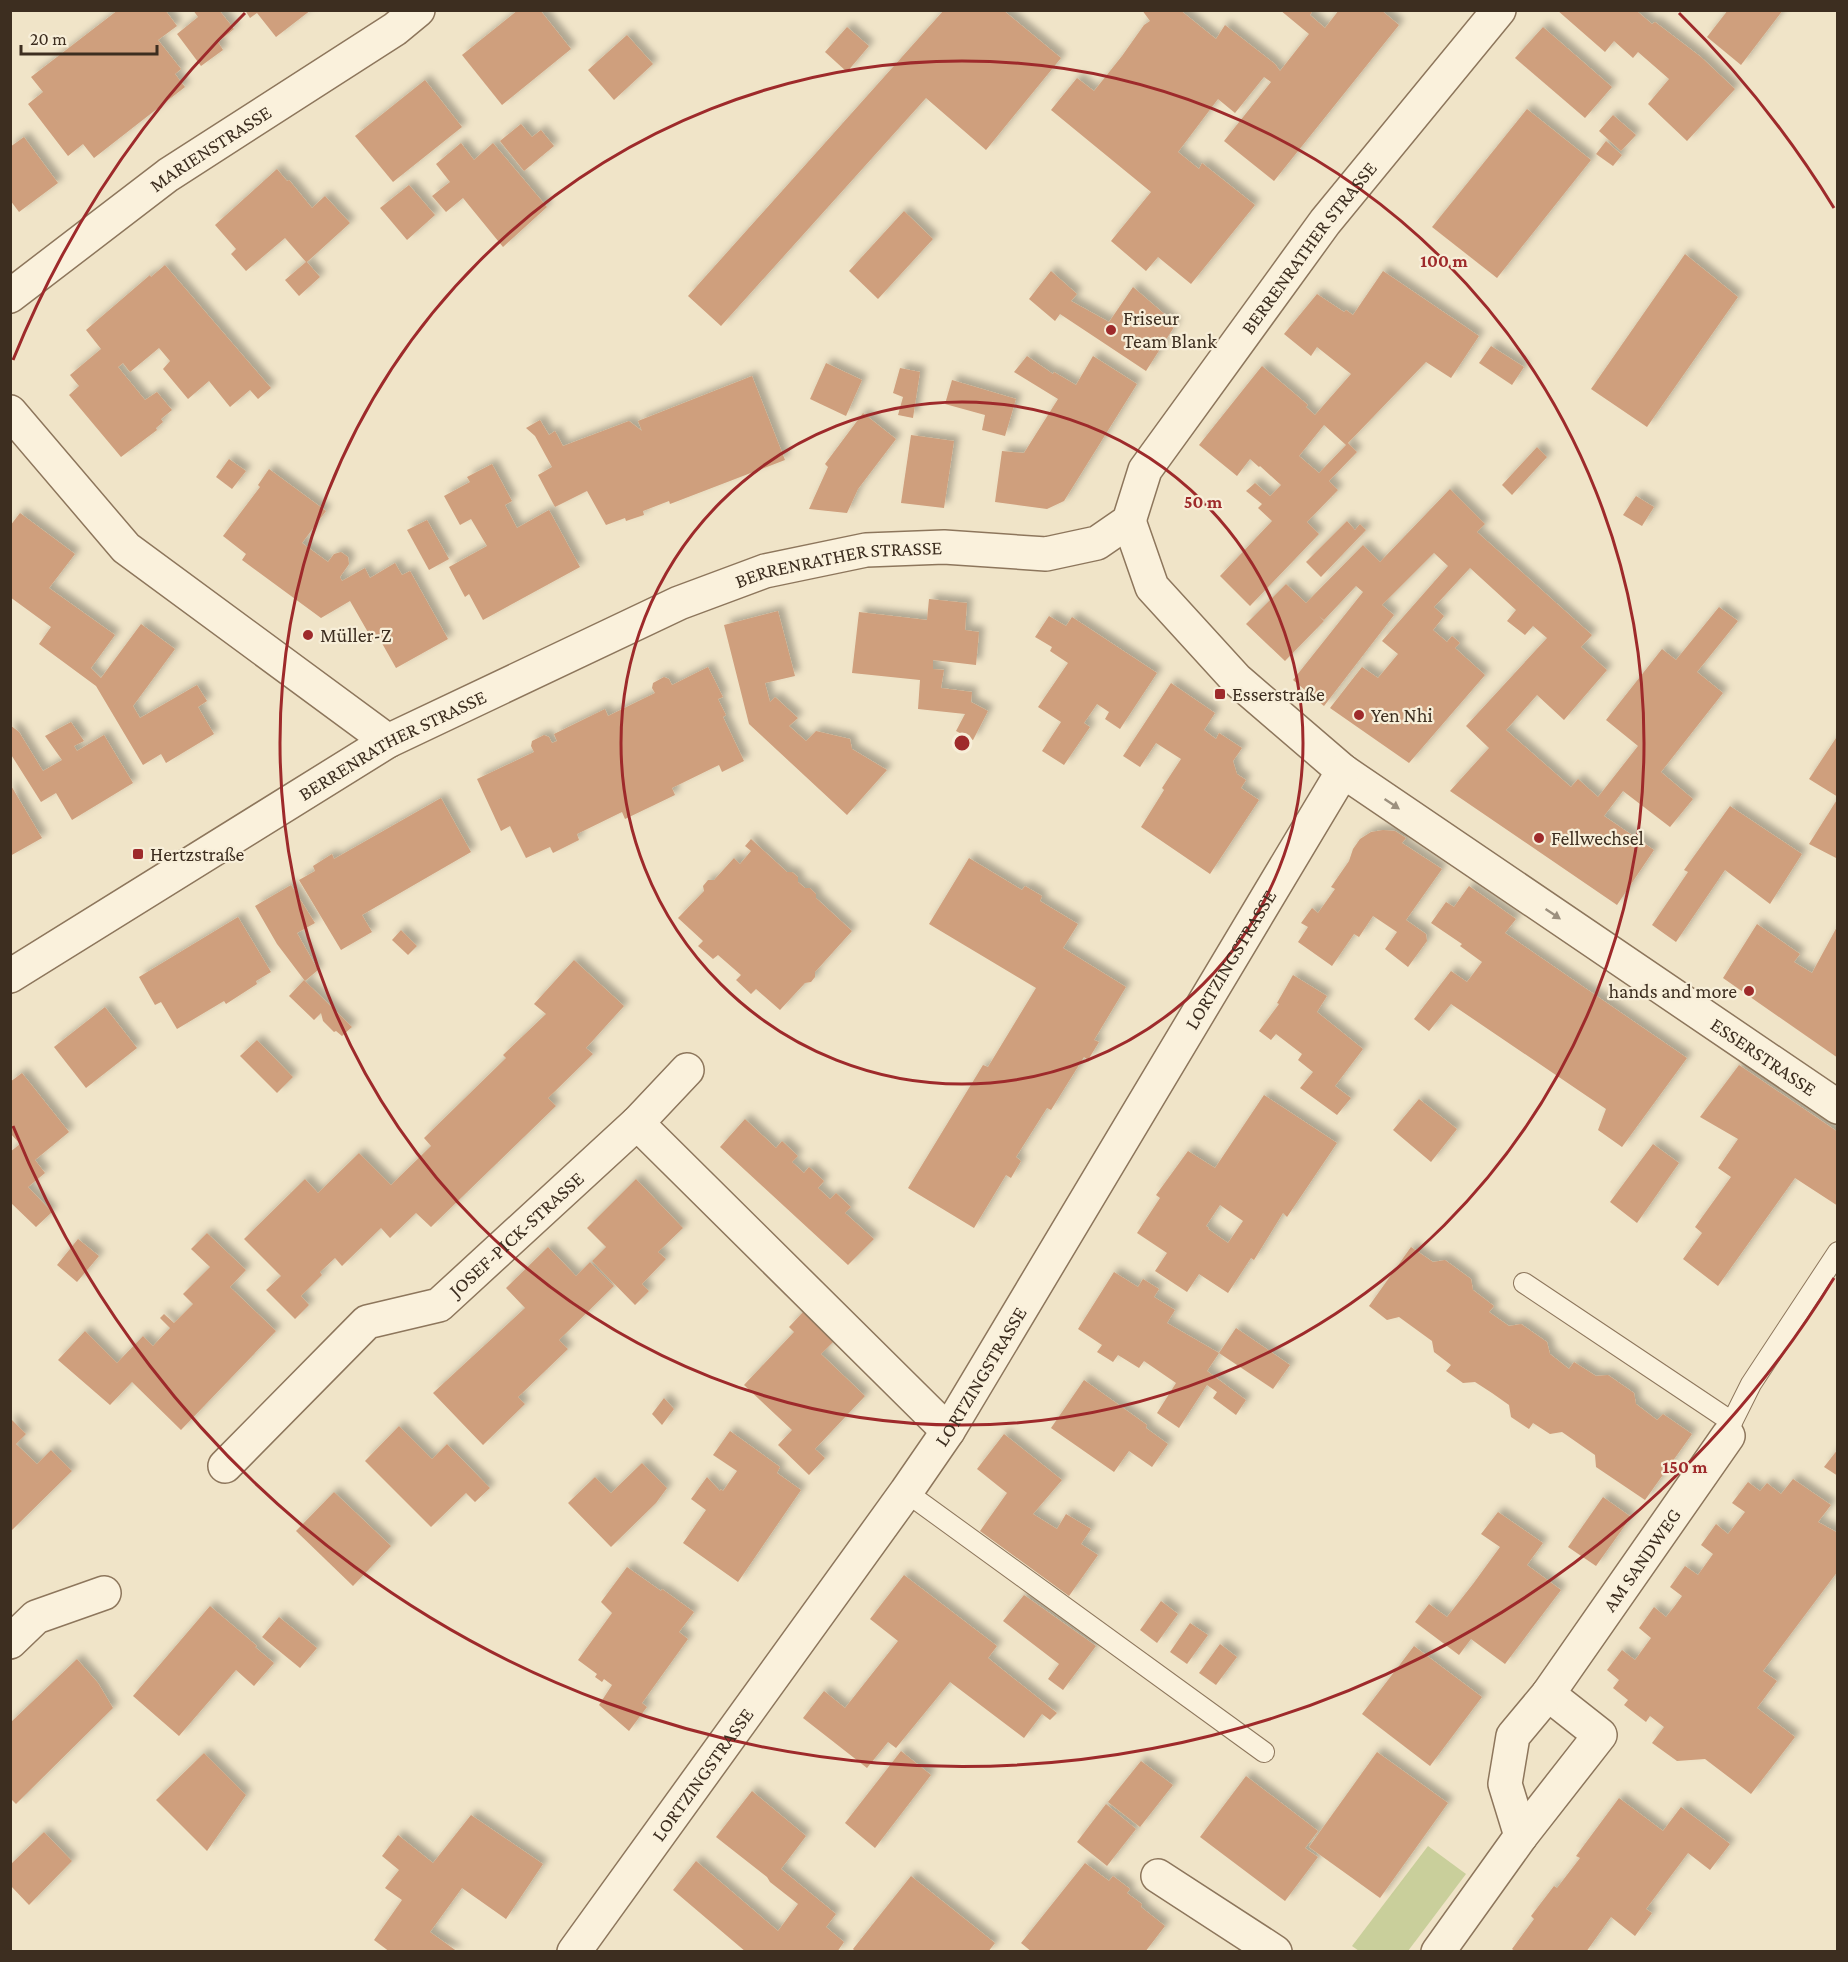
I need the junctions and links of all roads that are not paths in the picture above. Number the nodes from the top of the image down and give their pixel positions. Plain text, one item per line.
1 (418, 10) edge
2 (1499, 10) edge
3 (10, 296) edge
4 (10, 412) edge
5 (1129, 521) junction
6 (388, 741) junction
7 (1344, 771) junction
8 (10, 976) edge
9 (687, 1070) dead end
10 (1838, 1107) edge
11 (636, 1123) junction
12 (1838, 1252) edge
13 (1524, 1283) dead end
14 (1730, 1429) junction
15 (948, 1431) junction
16 (225, 1466) dead end
17 (906, 1492) junction
18 (104, 1593) dead end
19 (10, 1642) edge
20 (1548, 1694) junction
21 (1264, 1752) dead end
22 (1521, 1836) junction
23 (1158, 1876) dead end
24 (574, 1952) edge
25 (1275, 1952) edge
26 (1438, 1952) edge

1 - 3 street, MARIENSTRASSE
2 - 5 street, BERRENRATHER STRASSE
4 - 6 street
5 - 6 street, BERRENRATHER STRASSE
5 - 7 street, ESSERSTRASSE
6 - 8 street, BERRENRATHER STRASSE
7 -> 10 street, ESSERSTRASSE
7 - 15 street, LORTZINGSTRASSE
9 - 11 street, JOSEF-PICK-STRASSE
11 - 15 street
11 - 16 street, JOSEF-PICK-STRASSE
12 - 14 lane, AM SANDWEG
13 - 14 lane
14 - 20 street, AM SANDWEG
15 - 17 street, LORTZINGSTRASSE
17 - 21 lane
17 - 24 street, LORTZINGSTRASSE
18 - 19 street
20 - 22 street, AM SANDWEG
20 - 22 street
22 - 26 street
23 - 25 street

